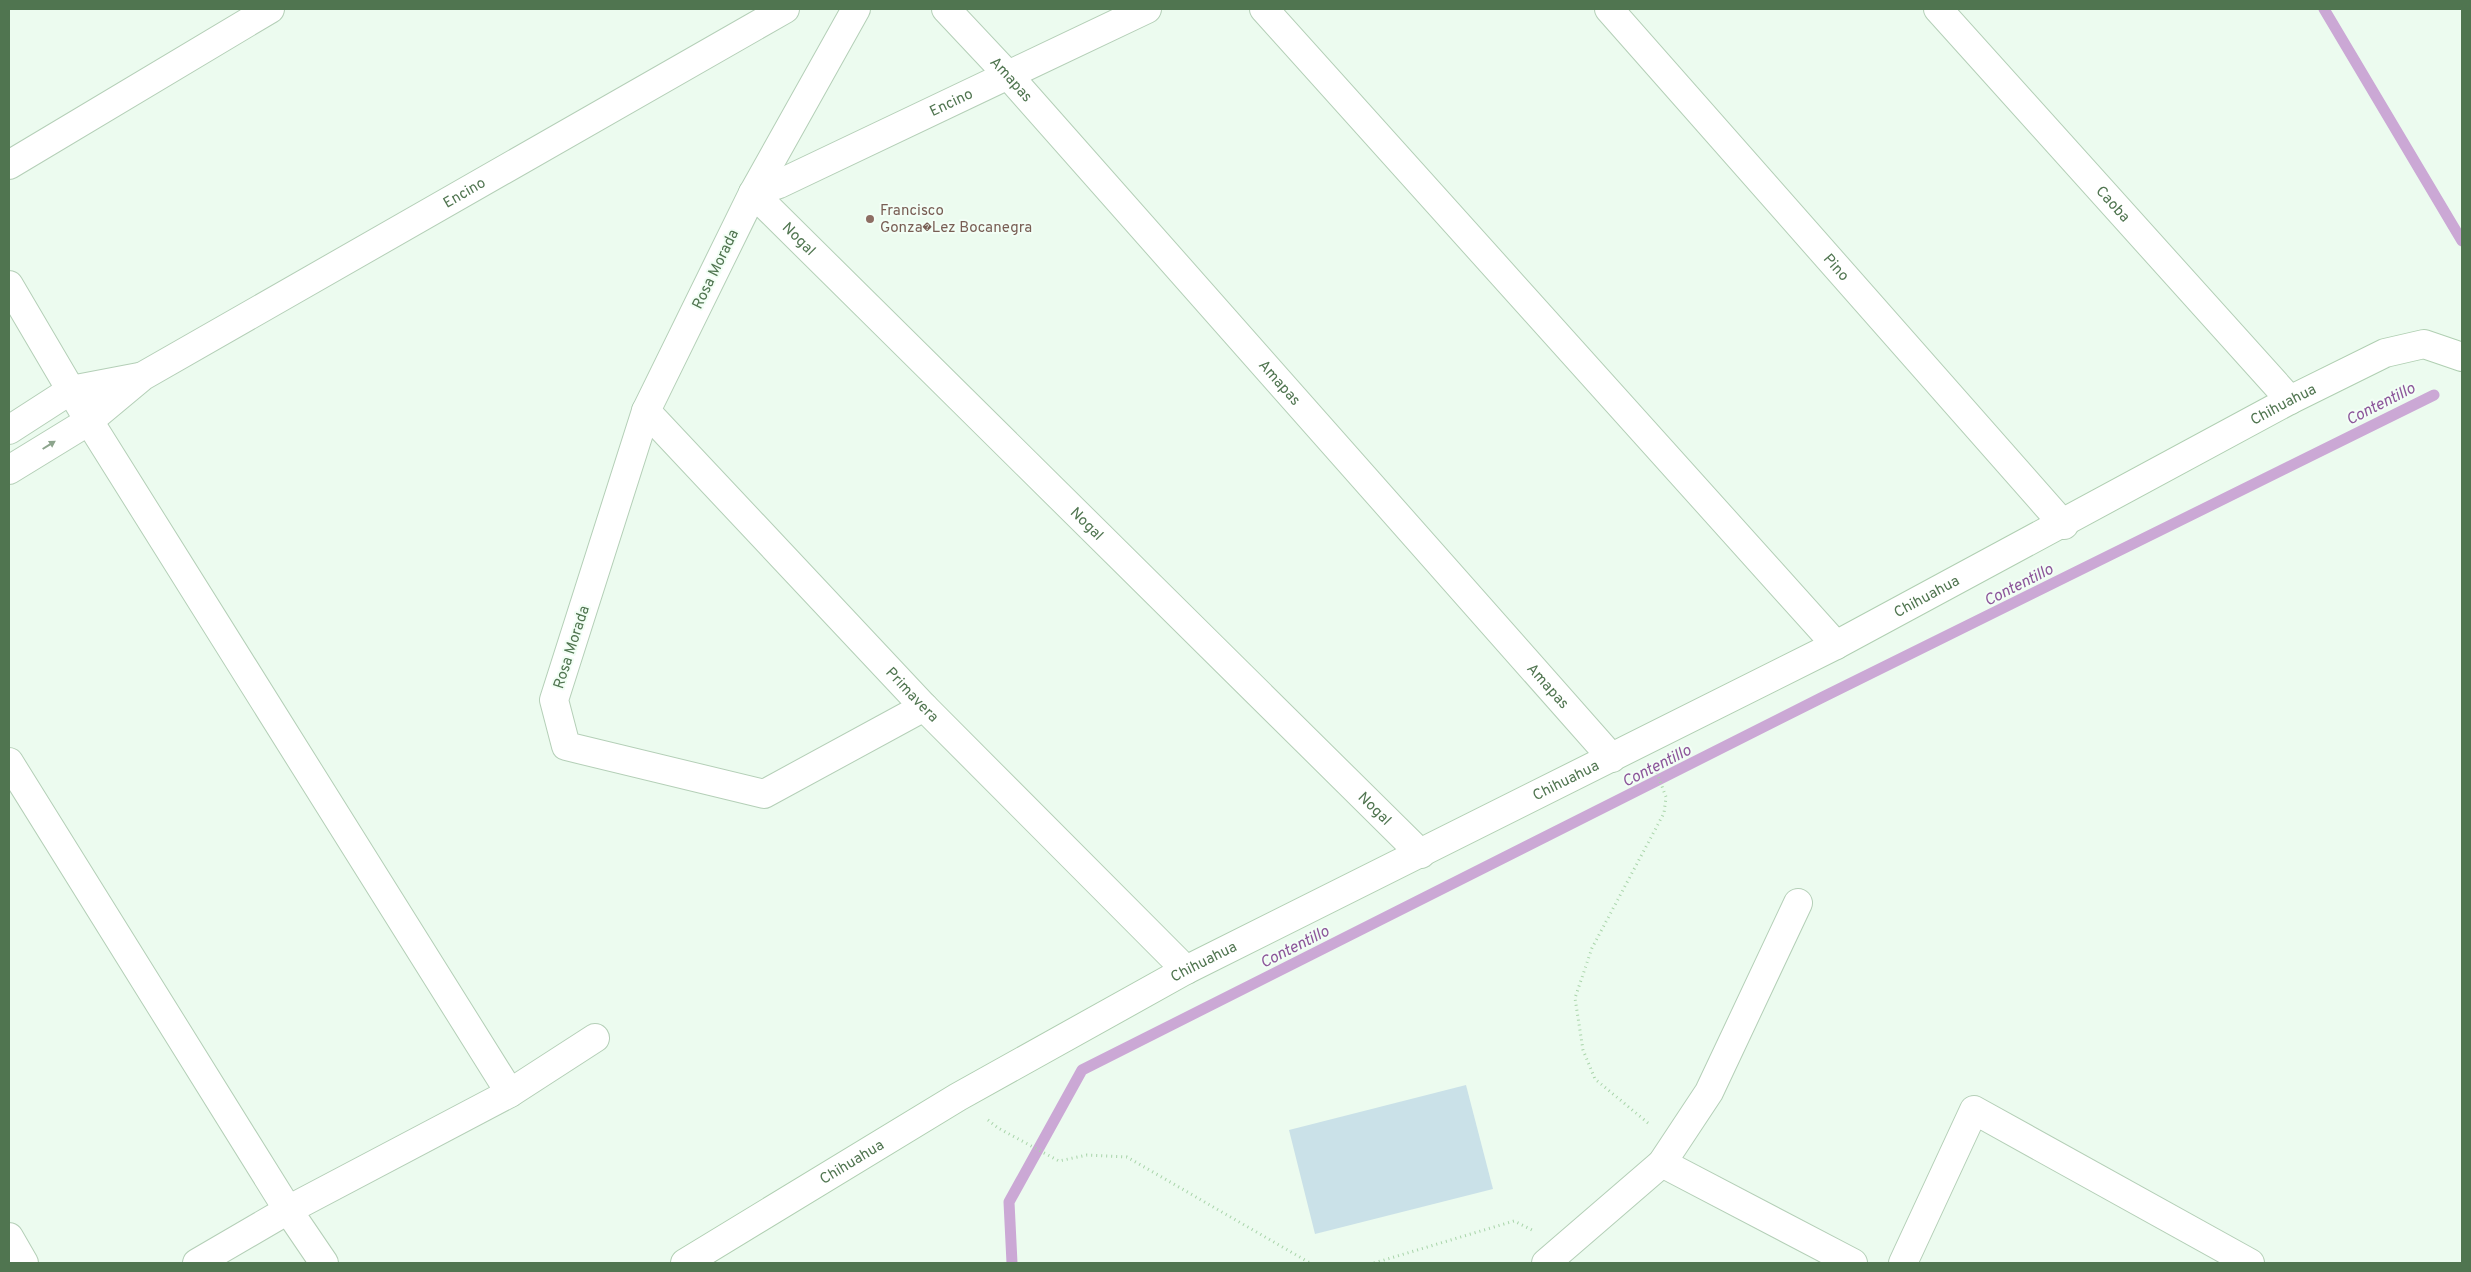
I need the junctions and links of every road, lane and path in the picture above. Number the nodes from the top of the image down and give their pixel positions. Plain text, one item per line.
1 (270, 9) edge
2 (785, 9) edge
3 (856, 9) edge
4 (946, 9) edge
5 (1147, 9) edge
6 (1264, 9) edge
7 (1609, 9) edge
8 (1938, 9) edge
9 (1008, 75) junction
10 (9, 165) edge
11 (753, 193) junction
12 (9, 284) edge
13 (2462, 357) edge
14 (143, 376) junction
15 (71, 390) junction
16 (2290, 400) junction
17 (646, 411) junction
18 (89, 420) junction
19 (9, 430) edge
20 (9, 470) edge
21 (2064, 524) junction
22 (1836, 645) junction
23 (924, 707) junction
24 (1646, 742) junction
25 (1612, 758) junction
26 (9, 762) edge
27 (1421, 854) junction
28 (1798, 903) dead end
29 (1186, 970) junction
30 (595, 1038) dead end
31 (510, 1093) junction
32 (958, 1097) junction
33 (1668, 1154) junction
34 (288, 1210) junction
35 (9, 1237) edge
36 (1556, 1255) edge
37 (24, 1263) edge
38 (197, 1263) edge
39 (324, 1263) edge
40 (685, 1263) edge
41 (1310, 1263) edge
42 (1374, 1263) edge
43 (1852, 1263) edge
44 (1903, 1263) edge
45 (2250, 1263) edge

1 - 10 street
2 - 14 street, Encino
3 - 11 street, Rosa Morada
4 - 9 street, Amapas
5 - 9 street, Encino
6 - 22 street
7 - 21 street, Pino
8 - 16 street, Caoba
9 - 11 street, Encino
9 - 25 street, Amapas
11 - 17 street, Rosa Morada
11 - 27 street, Nogal
12 - 15 street
13 - 16 street, Chihuahua
14 - 15 street
14 - 18 street
15 - 18 street
15 - 19 street
16 - 21 street, Chihuahua
17 - 23 street, Primavera
17 - 23 street, Rosa Morada
20 -> 18 street
18 - 31 street
21 - 22 street, Chihuahua
22 - 24 street, Chihuahua
23 - 29 street, Primavera
24 - 25 street, Chihuahua
24 - 33 path
25 - 27 street, Chihuahua
26 - 34 street
27 - 29 street, Chihuahua
28 - 33 street
29 - 32 street, Chihuahua
30 - 31 street
31 - 34 street
32 - 40 street, Chihuahua
32 - 41 path
33 - 36 street
33 - 43 street
34 - 38 street
34 - 39 street
35 - 37 street
36 - 42 path
44 - 45 street

